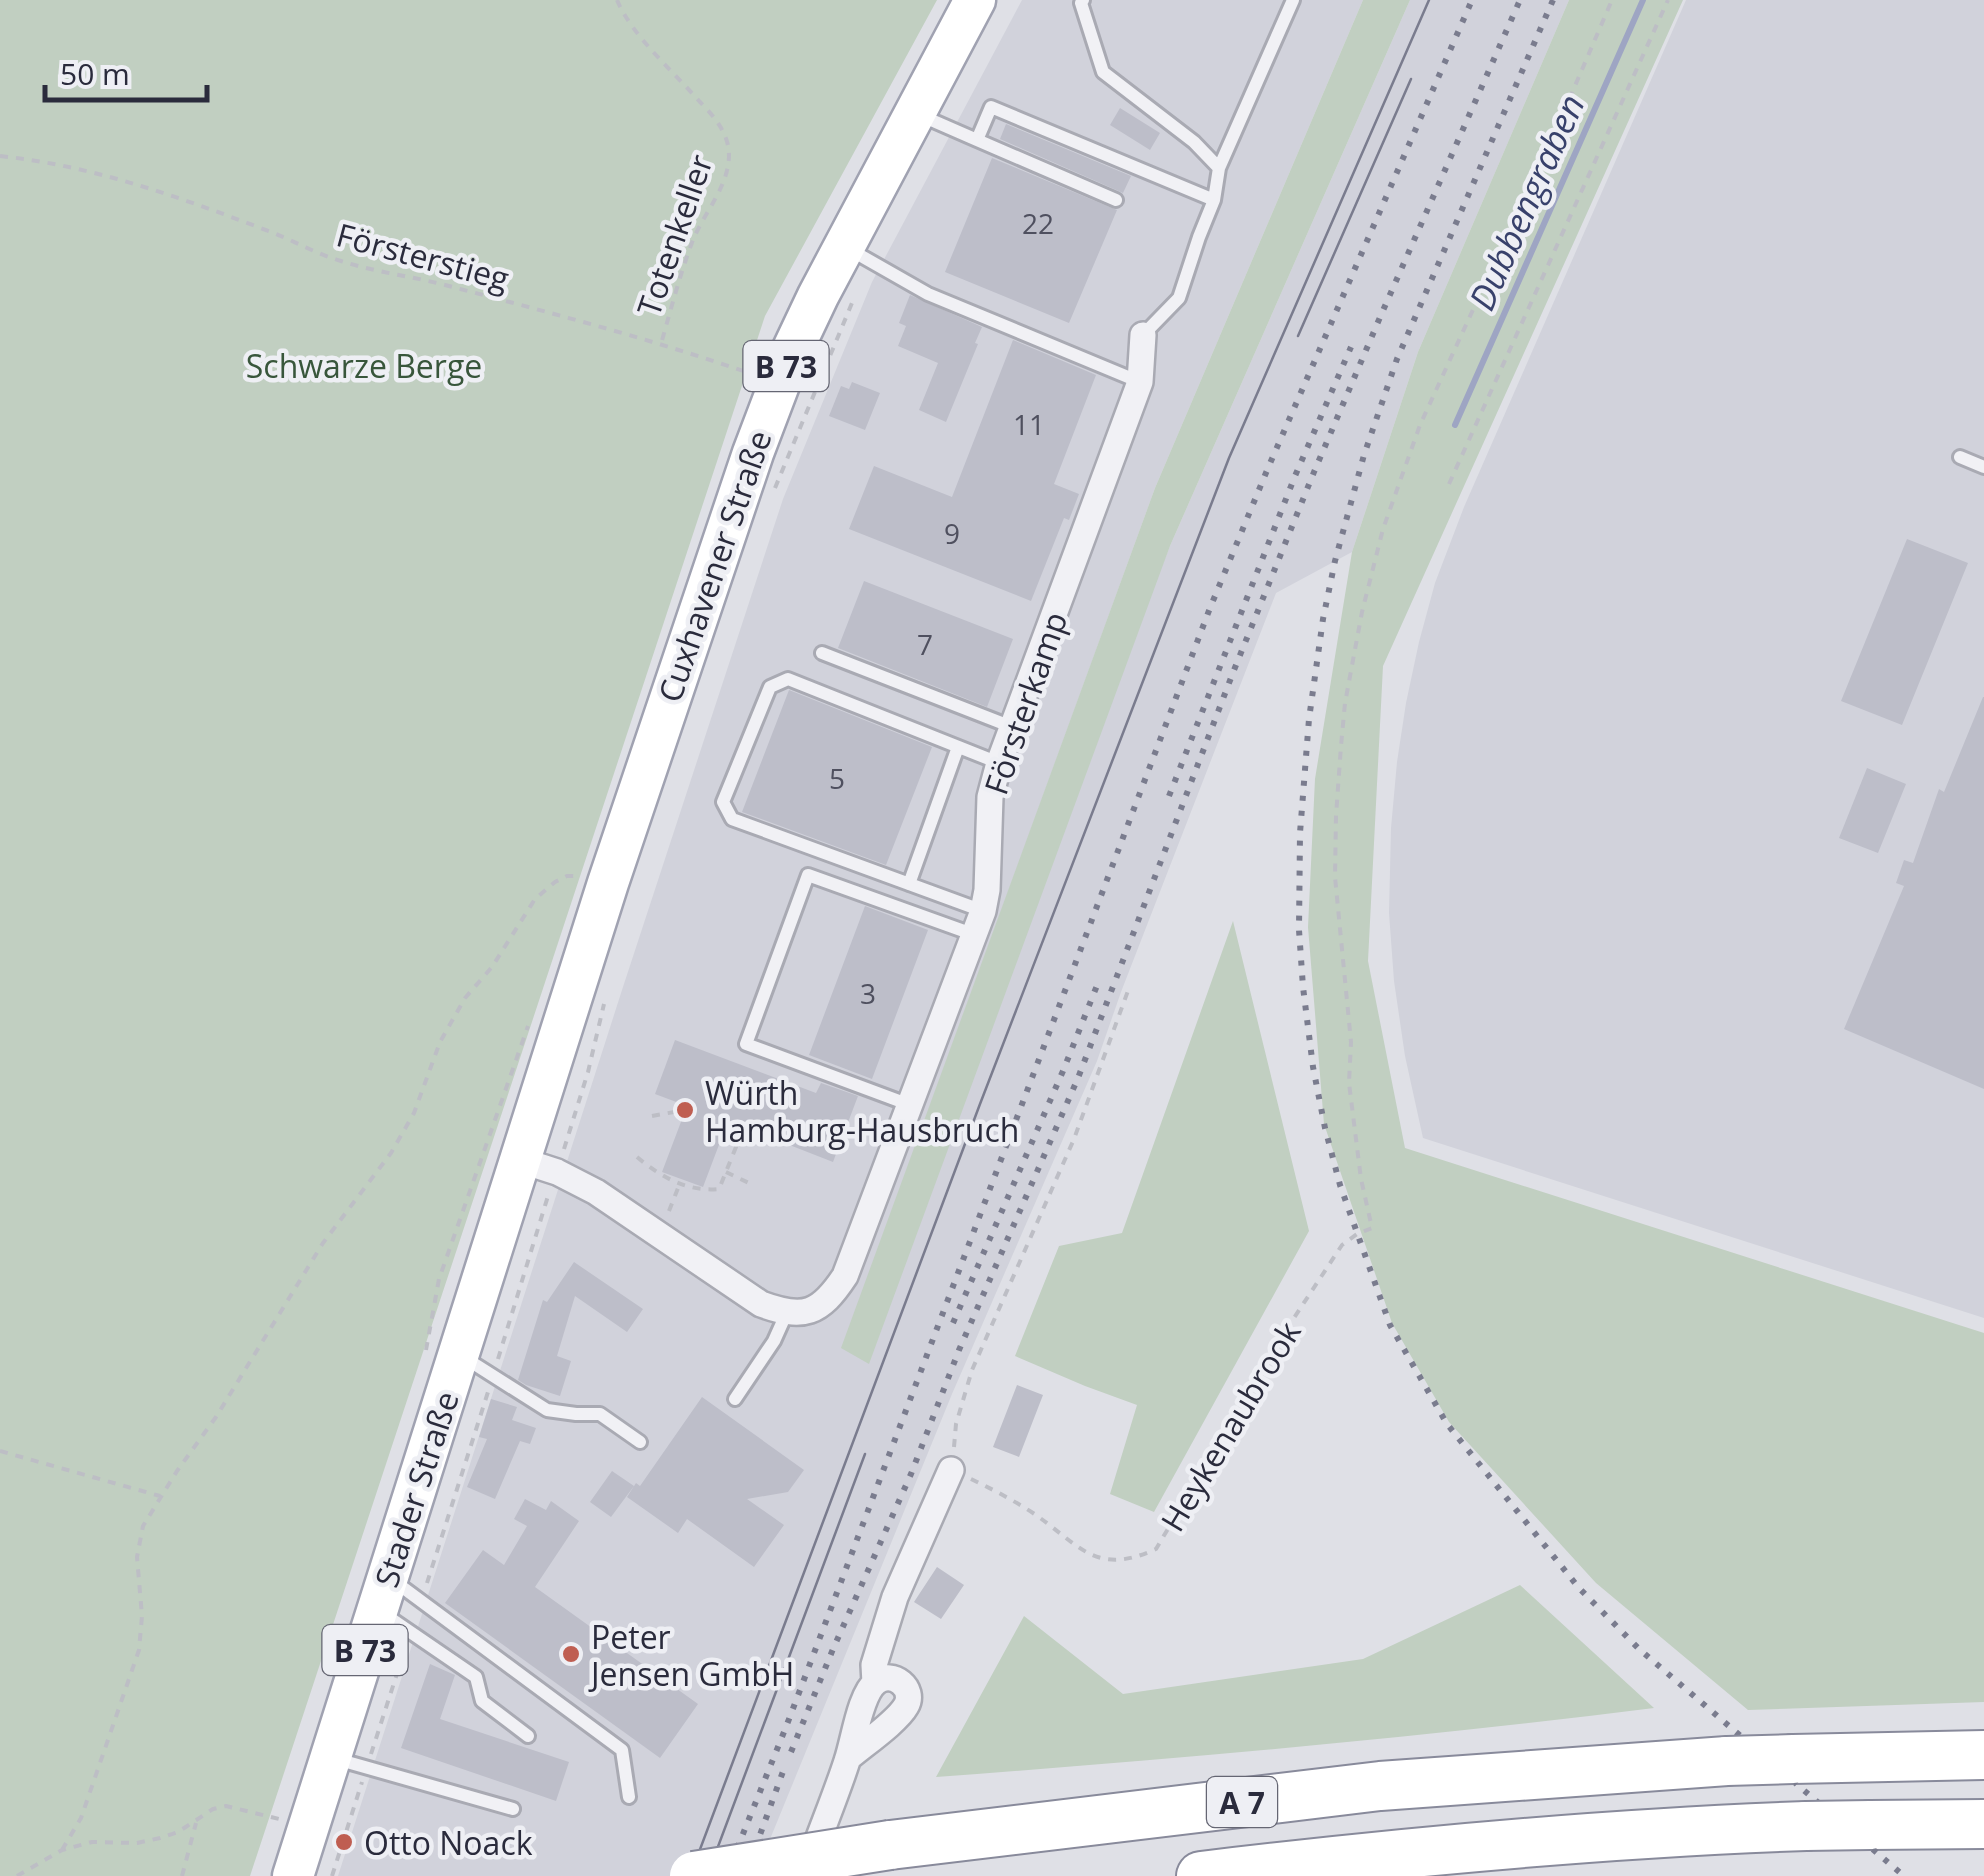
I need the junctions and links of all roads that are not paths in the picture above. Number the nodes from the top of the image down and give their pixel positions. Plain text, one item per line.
1 (975, 0) edge
2 (1083, 0) edge
3 (1293, 0) edge
4 (915, 112) junction
5 (977, 140) junction
6 (1218, 168) junction
7 (1116, 200) dead end
8 (1214, 200) junction
9 (856, 253) junction
10 (1143, 335) joint
11 (1140, 382) junction
12 (1960, 457) dead end
13 (1984, 467) edge
14 (822, 653) dead end
15 (1012, 727) junction
16 (958, 747) junction
17 (998, 763) junction
18 (909, 884) junction
19 (979, 923) junction
20 (910, 1105) junction
21 (539, 1166) junction
22 (787, 1312) junction
23 (458, 1354) junction
24 (735, 1399) dead end
25 (640, 1442) dead end
26 (952, 1470) road end
27 (383, 1593) junction
28 (875, 1682) junction
29 (528, 1736) dead end
30 (1984, 1755) edge
31 (848, 1758) junction
32 (349, 1762) junction
33 (629, 1797) dead end
34 (514, 1810) dead end
35 (1984, 1824) edge
36 (293, 1876) edge
37 (694, 1876) edge
38 (804, 1876) edge
39 (1201, 1876) edge

1 - 4 main road, Cuxhavener Straße / B 73
2 - 6 lane
3 - 6 lane
4 - 5 lane
4 - 9 main road, Cuxhavener Straße / B 73
5 - 7 lane
5 - 8 lane
6 - 8 lane
8 - 10 lane
9 - 11 lane
9 - 21 main road, Cuxhavener Straße / B 73
10 - 11 street, Försterkamp
11 - 15 street, Försterkamp
12 - 13 lane
14 - 15 lane
15 - 17 street, Försterkamp
16 - 17 lane
16 - 18 lane
16 - 18 lane
17 - 19 street, Försterkamp
18 - 19 lane
19 - 20 street, Försterkamp
19 - 20 lane
20 - 22 street, Försterkamp
21 - 22 street
21 - 23 main road, Stader Straße / B 73
22 - 24 lane
23 - 25 lane
23 - 27 main road, Stader Straße / B 73
26 - 28 street
27 - 29 lane
27 - 32 main road, Stader Straße / B 73
27 - 33 lane
28 - 31 street
28 - 31 street
30 - 37 highway, A 7, bridge
31 - 38 street
32 - 34 lane
32 - 36 main road, Stader Straße / B 73
35 - 39 highway, A 7, bridge

